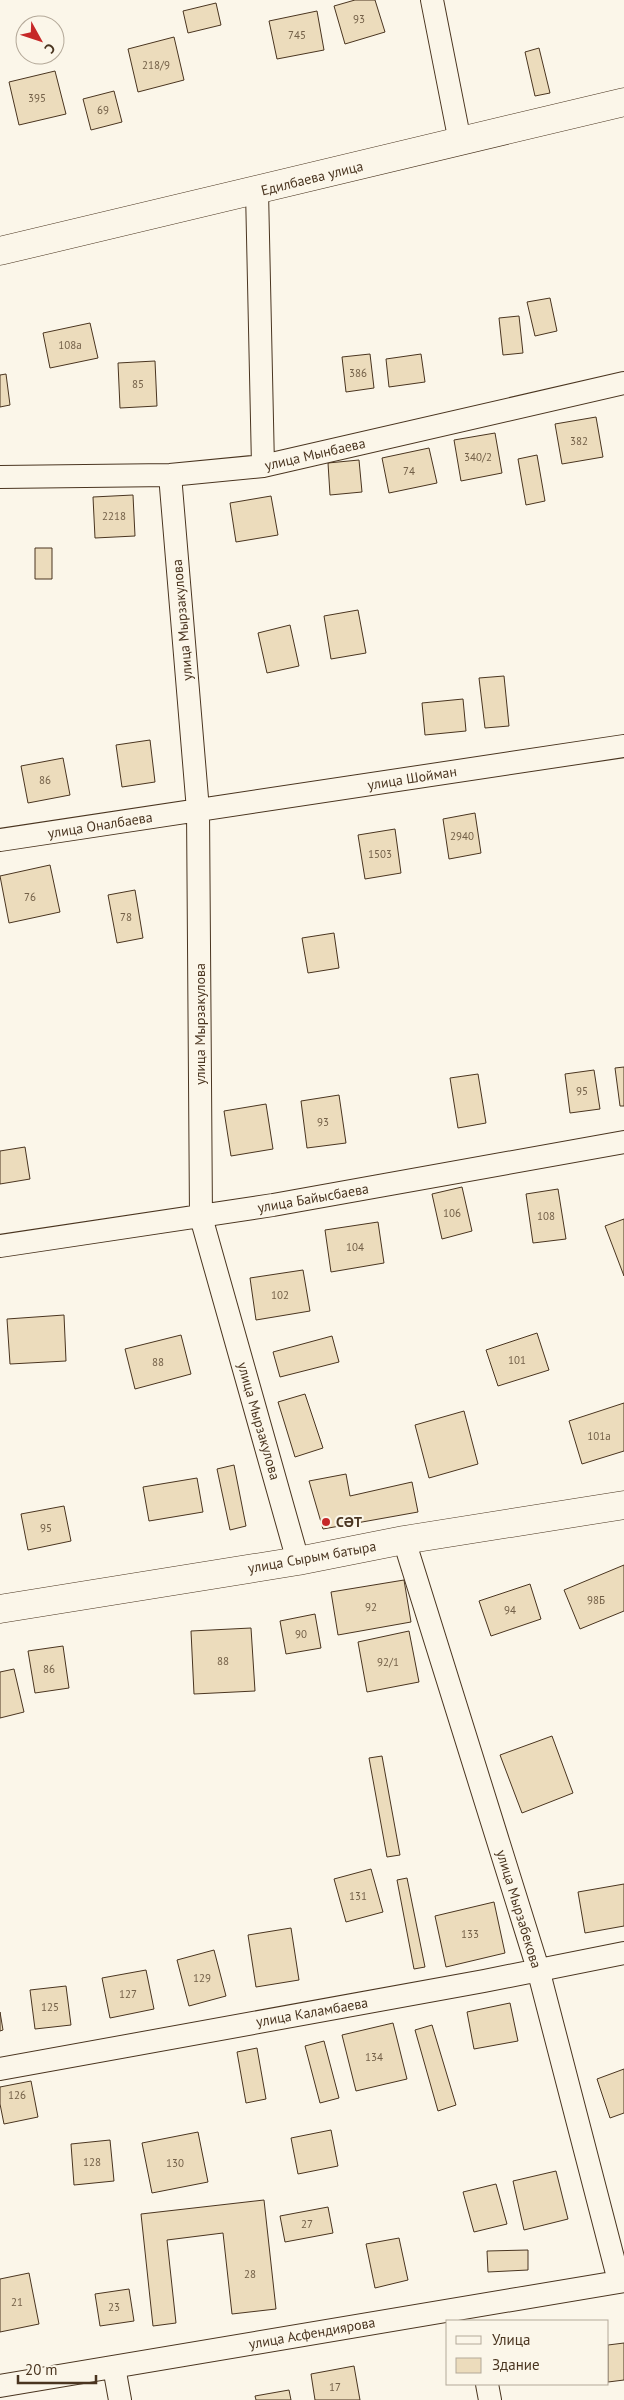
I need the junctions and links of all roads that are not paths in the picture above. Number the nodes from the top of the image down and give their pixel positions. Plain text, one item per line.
1 (432, 0) edge
2 (624, 102) edge
3 (460, 142) junction
4 (257, 191) junction
5 (0, 250) edge
6 (624, 383) edge
7 (263, 466) junction
8 (170, 475) junction
9 (0, 477) edge
10 (624, 746) edge
11 (199, 810) junction
12 (0, 840) edge
13 (624, 1142) edge
14 (201, 1216) junction
15 (0, 1246) edge
16 (624, 1505) edge
17 (404, 1540) junction
18 (298, 1561) junction
19 (0, 1609) edge
20 (624, 1953) edge
21 (538, 1970) junction
22 (0, 2069) edge
23 (622, 2281) edge
24 (476, 2314) edge
25 (114, 2367) junction
26 (487, 2385) edge
27 (0, 2386) edge
28 (120, 2400) edge
29 (490, 2400) edge

1 - 3 street
2 - 3 street, Едилбаева улица
3 - 4 street, Едилбаева улица
4 - 5 street, Едилбаева улица
4 - 7 street
6 - 7 street, улица Мынбаева
7 - 8 street, улица Мынбаева
8 - 9 street, улица Мынбаева
8 - 11 street, улица Мырзакулова
10 - 11 street, улица Шойман
11 - 12 street, улица Оналбаева
11 - 14 street, улица Мырзакулова
13 - 14 street, улица Байысбаева
14 - 15 street, улица Байысбаева
14 - 18 street, улица Мырзакулова
16 - 17 street, улица Сырым батыра
17 - 18 street, улица Сырым батыра
17 - 21 street, улица Мырзабекова
18 - 19 street, улица Сырым батыра
20 - 21 street, улица Каламбаева
21 - 22 street, улица Каламбаева
21 - 23 street, улица Мырзабекова
23 - 24 street, улица Асфендиярова
24 - 25 street, улица Асфендиярова
25 - 27 street, улица Асфендиярова
25 - 28 street
26 - 29 street

